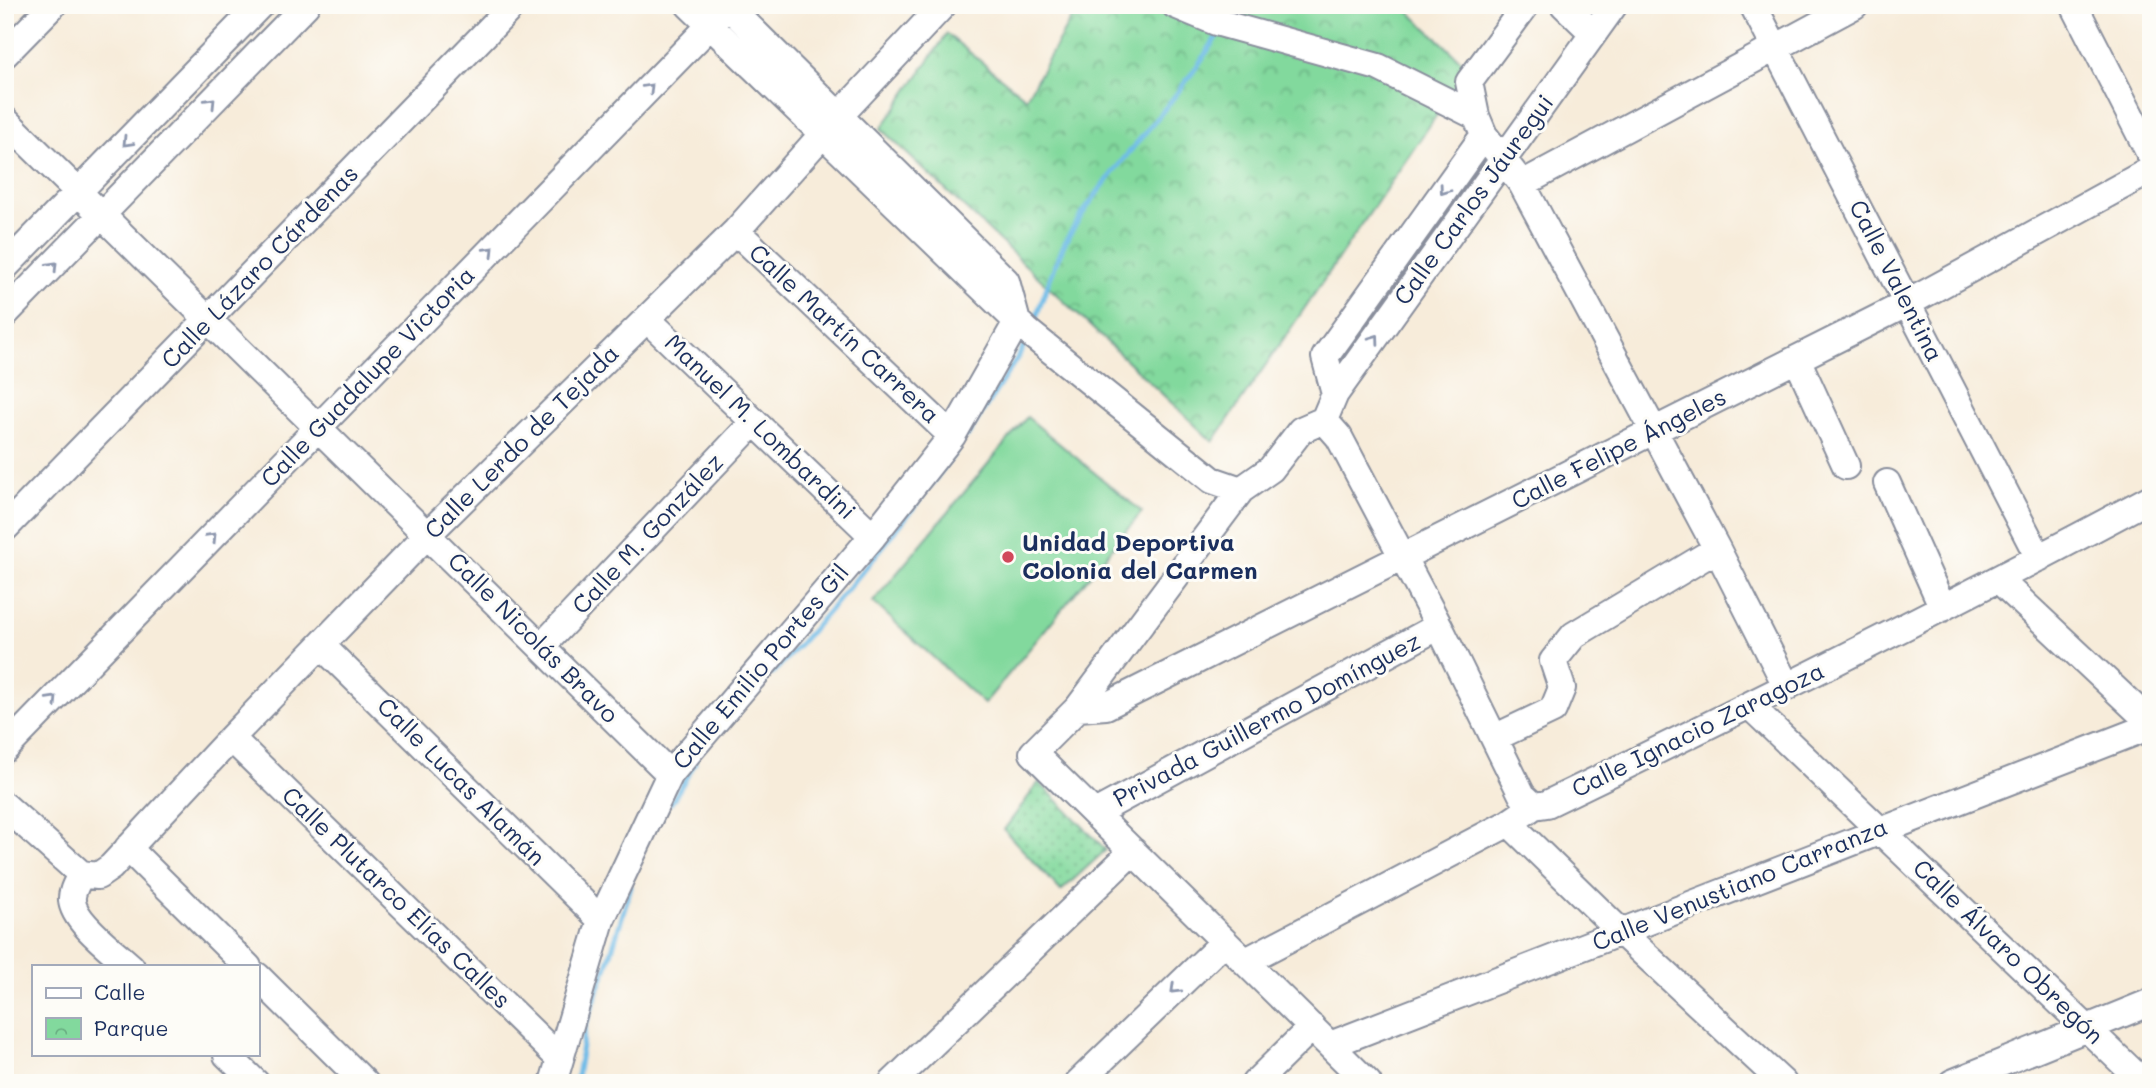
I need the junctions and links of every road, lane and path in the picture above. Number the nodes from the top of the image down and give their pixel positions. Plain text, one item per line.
1 (52, 5) edge
2 (260, 5) edge
3 (306, 5) edge
4 (689, 5) edge
5 (943, 5) edge
6 (1175, 5) edge
7 (1525, 5) edge
8 (1564, 5) edge
9 (1614, 5) edge
10 (1753, 5) edge
11 (1855, 5) edge
12 (2074, 5) edge
13 (511, 6) edge
14 (729, 6) edge
15 (710, 26) junction
16 (1593, 33) junction
17 (1775, 47) junction
18 (5, 54) edge
19 (5, 120) edge
20 (830, 125) junction
21 (1480, 125) junction
22 (2151, 156) edge
23 (1504, 160) junction
24 (2151, 170) edge
25 (1522, 184) junction
26 (79, 192) junction
27 (102, 215) junction
28 (736, 231) junction
29 (5, 267) edge
30 (1908, 303) junction
31 (5, 314) edge
32 (647, 318) junction
33 (209, 320) junction
34 (1022, 327) junction
35 (1797, 359) junction
36 (1335, 394) junction
37 (1324, 420) junction
38 (754, 422) junction
39 (319, 428) junction
40 (1654, 431) junction
41 (952, 436) junction
42 (1846, 466) dead end
43 (1887, 483) dead end
44 (1241, 490) junction
45 (2151, 498) edge
46 (5, 528) edge
47 (428, 534) junction
48 (873, 536) junction
49 (1717, 549) junction
50 (1404, 558) junction
51 (2039, 558) junction
52 (1999, 580) junction
53 (1943, 608) junction
54 (1439, 626) junction
55 (321, 645) junction
56 (542, 646) junction
57 (1787, 687) junction
58 (1749, 706) junction
59 (1078, 708) junction
60 (2151, 725) edge
61 (231, 738) junction
62 (1494, 738) junction
63 (5, 749) edge
64 (670, 774) junction
65 (5, 806) edge
66 (1534, 806) junction
67 (1094, 813) junction
68 (1509, 822) junction
69 (1880, 830) junction
70 (128, 848) junction
71 (1133, 851) junction
72 (90, 875) junction
73 (601, 920) junction
74 (1622, 933) junction
75 (1224, 942) junction
76 (1246, 961) junction
77 (129, 965) edge
78 (246, 965) edge
79 (259, 978) edge
80 (2151, 1002) edge
81 (2086, 1027) junction
82 (1321, 1036) junction
83 (228, 1056) edge
84 (556, 1071) edge
85 (256, 1083) edge
86 (365, 1083) edge
87 (892, 1083) edge
88 (1078, 1083) edge
89 (1255, 1083) edge
90 (1368, 1083) edge
91 (1783, 1083) edge
92 (1952, 1083) edge
93 (2144, 1083) edge

1 - 18 street
2 -> 26 street
27 -> 3 street
4 - 15 street
5 - 20 street, Calle Lerdo de Tejada
6 - 21 street
7 - 21 street
8 - 16 street
9 - 16 street, Calle Carlos Jáuregui
10 - 17 street, Calle Valentina
11 - 17 street
12 - 22 street
13 - 33 street, Calle Lázaro Cárdenas
14 - 15 street, Calle Guadalupe Victoria
14 - 20 street
15 - 20 street
39 -> 15 street, Calle Guadalupe Victoria
16 - 23 street, Calle Carlos Jáuregui
17 - 25 street
17 - 30 street, Calle Valentina
19 - 26 street, Calle Nicolás Bravo
20 - 28 street, Calle Lerdo de Tejada
20 - 34 street
21 - 23 street
21 -> 36 street, Calle Carlos Jáuregui
23 - 25 street
36 -> 23 street, Calle Carlos Jáuregui
24 - 30 street, Calle Felipe Ángeles
25 - 40 street
26 - 27 street, Calle Nicolás Bravo
26 - 29 street
31 -> 27 street
27 - 33 street, Calle Nicolás Bravo
28 - 32 street, Calle Lerdo de Tejada
28 - 41 street, Calle Martín Carrera
30 - 35 street, Calle Felipe Ángeles
30 - 51 street, Calle Valentina
32 - 38 street, Manuel M. Lombardini
32 - 47 street, Calle Lerdo de Tejada
33 - 39 street, Calle Nicolás Bravo
33 - 46 street, Calle Lázaro Cárdenas
34 - 41 street, Calle Emilio Portes Gil
34 - 44 street
35 - 40 street, Calle Felipe Ángeles
35 - 42 street
36 - 37 street, Calle Carlos Jáuregui
37 - 44 street
37 - 50 street
38 - 48 street, Manuel M. Lombardini
38 - 56 street, Calle M. González
39 - 47 street, Calle Nicolás Bravo
63 -> 39 street, Calle Guadalupe Victoria
40 - 49 street
40 - 50 street, Calle Felipe Ángeles
41 - 48 street, Calle Emilio Portes Gil
43 - 53 street
44 - 59 street
45 - 51 street, Calle Ignacio Zaragoza
47 - 55 street, Calle Lerdo de Tejada
47 - 56 street, Calle Nicolás Bravo
48 - 64 street, Calle Emilio Portes Gil
49 - 57 street
49 - 62 street
50 - 54 street
50 - 59 street, Calle Felipe Ángeles
51 - 52 street, Calle Ignacio Zaragoza
52 - 53 street, Calle Ignacio Zaragoza
52 - 60 street
53 - 57 street, Calle Ignacio Zaragoza
54 - 62 street
54 - 67 street, Privada Guillermo Domínguez
55 - 61 street, Calle Lerdo de Tejada
55 - 73 street, Calle Lucas Alamán
56 - 64 street, Calle Nicolás Bravo
57 - 58 street, Calle Ignacio Zaragoza
58 - 66 street, Calle Ignacio Zaragoza
58 - 69 street, Calle Álvaro Obregón
59 - 67 street
60 - 69 street, Calle Venustiano Carranza
61 - 70 street, Calle Lerdo de Tejada
61 - 84 street, Calle Plutarco Elías Calles
62 - 66 street
64 - 73 street, Calle Emilio Portes Gil
65 - 72 street
66 - 68 street, Calle Ignacio Zaragoza
67 - 71 street
68 - 74 street
68 - 76 street, Calle Ignacio Zaragoza
69 - 74 street, Calle Venustiano Carranza
69 - 81 street, Calle Álvaro Obregón
70 - 72 street, Calle Lerdo de Tejada
70 - 78 street
71 - 75 street
71 - 87 street
72 - 77 street
73 - 84 street, Calle Emilio Portes Gil
74 - 82 street, Calle Venustiano Carranza
74 - 91 street
75 - 76 street
75 -> 88 street
76 - 82 street
79 - 86 street
80 - 81 street
81 - 92 street
81 - 93 street, Calle Álvaro Obregón
82 - 89 street
82 - 90 street
83 - 85 street

